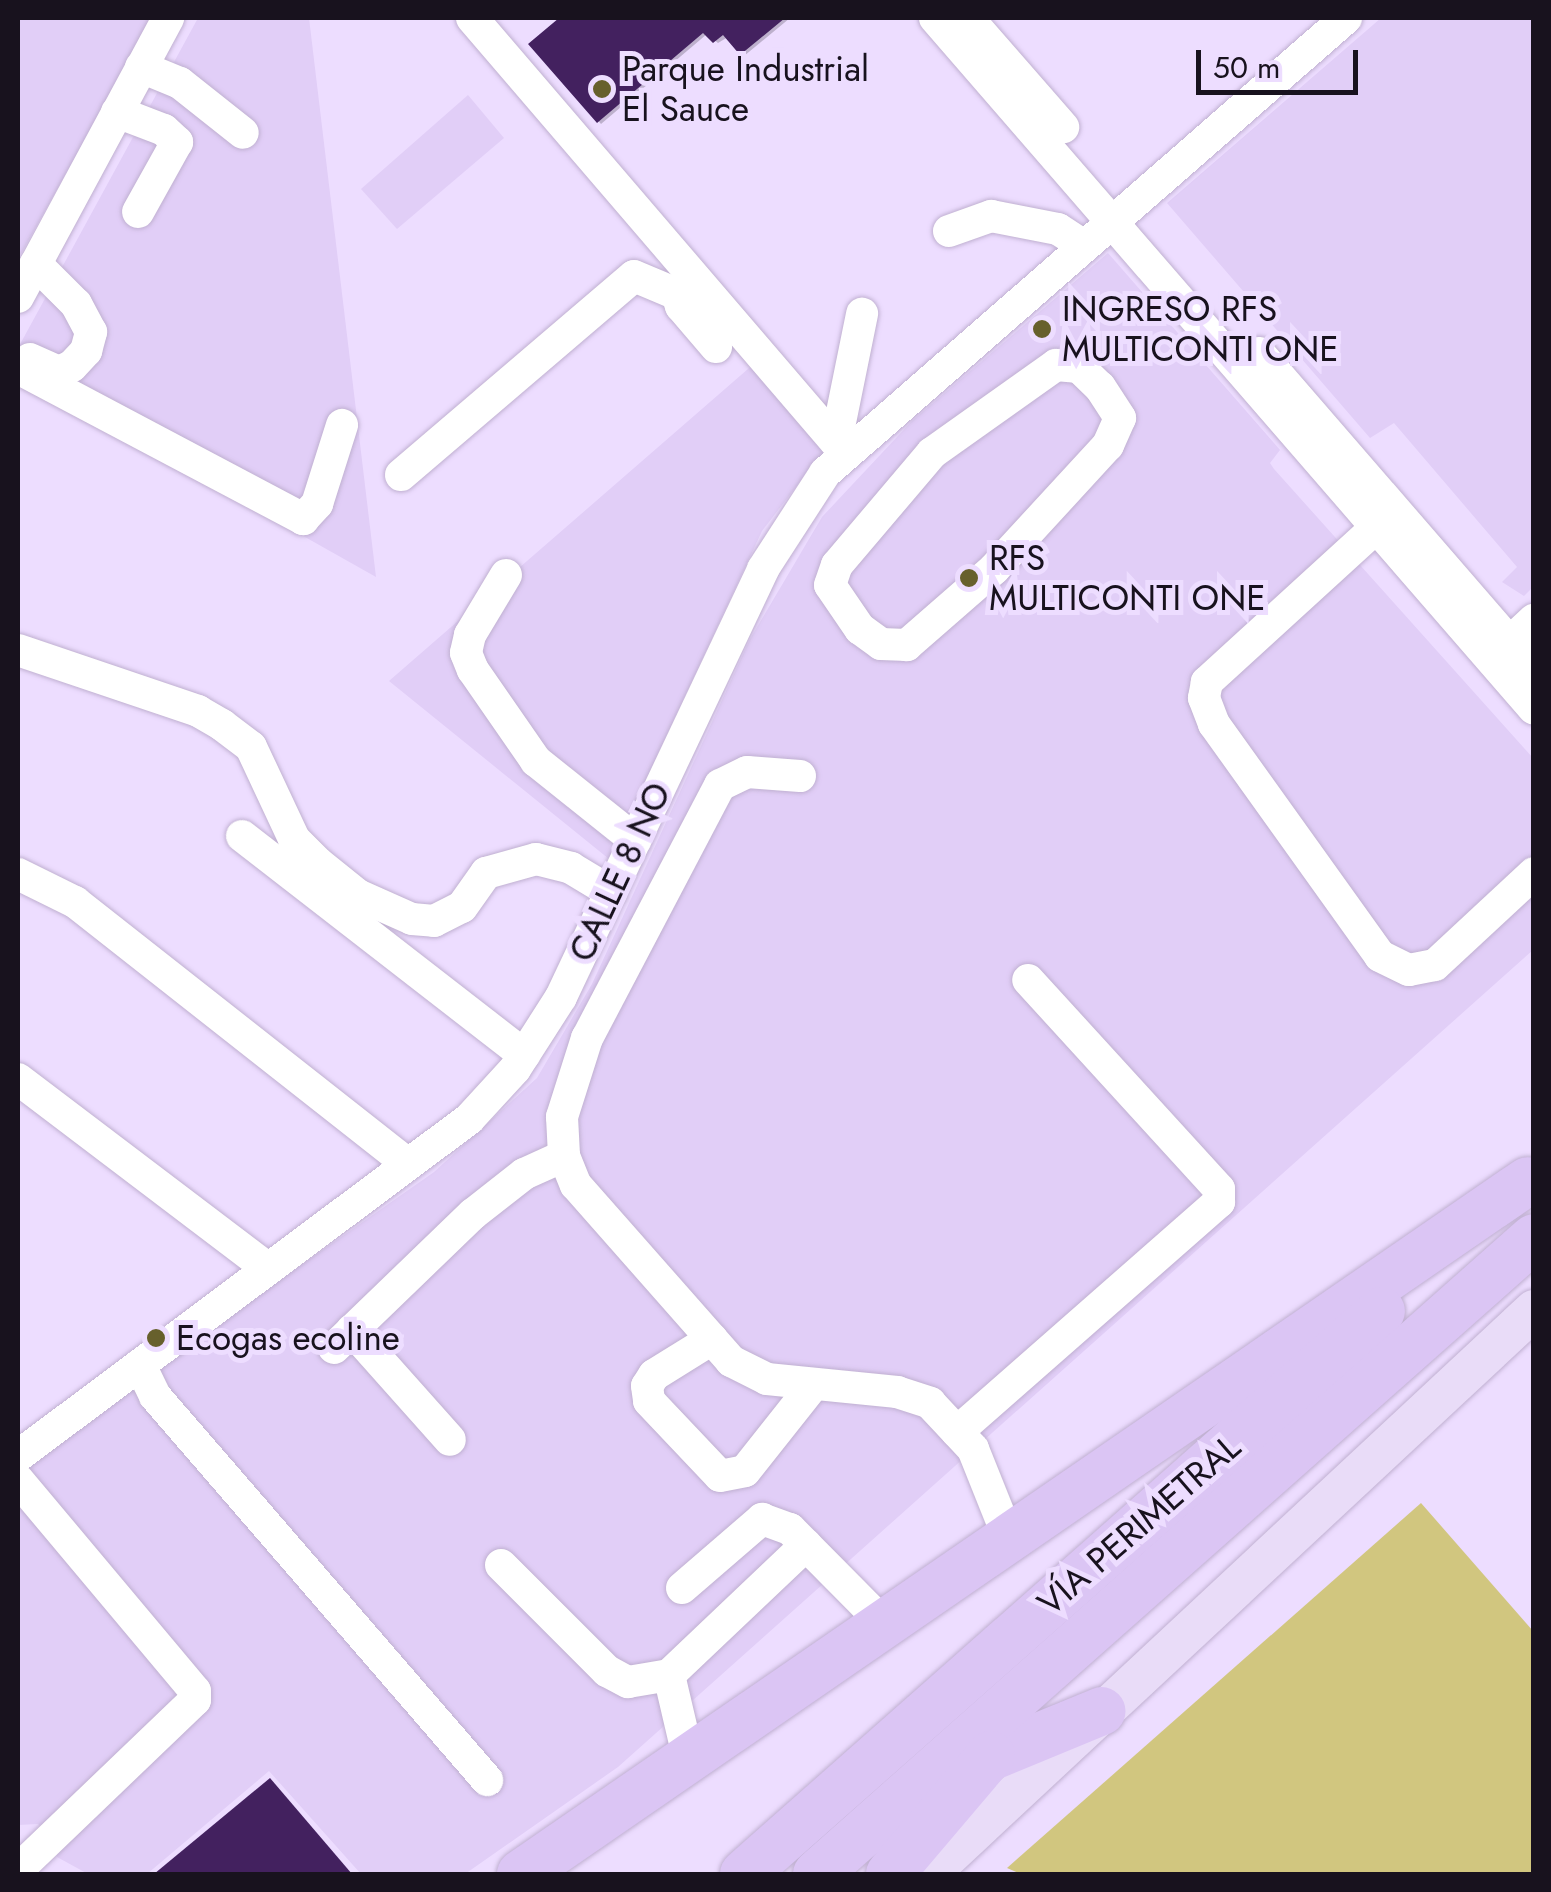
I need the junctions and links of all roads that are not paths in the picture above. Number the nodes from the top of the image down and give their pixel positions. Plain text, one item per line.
1 (168, 18) edge
2 (472, 18) edge
3 (935, 18) edge
4 (968, 18) edge
5 (1346, 18) edge
6 (141, 67) junction
7 (117, 112) junction
8 (243, 133) dead end
9 (1122, 211) junction
10 (138, 212) dead end
11 (949, 231) dead end
12 (1083, 246) junction
13 (24, 282) edge
14 (685, 285) junction
15 (862, 314) dead end
16 (716, 347) dead end
17 (18, 352) edge
18 (18, 368) edge
19 (899, 407) junction
20 (342, 425) dead end
21 (841, 448) junction
22 (932, 453) junction
23 (401, 476) dead end
24 (1386, 518) junction
25 (506, 575) dead end
26 (1534, 620) edge
27 (1509, 642) junction
28 (18, 650) edge
29 (1534, 671) edge
30 (1534, 709) edge
31 (800, 776) dead end
32 (242, 836) dead end
33 (635, 840) junction
34 (1534, 873) edge
35 (18, 874) edge
36 (611, 892) junction
37 (1028, 980) dead end
38 (524, 1055) junction
39 (18, 1079) edge
40 (564, 1156) junction
41 (408, 1164) junction
42 (1531, 1178) edge
43 (1534, 1238) edge
44 (268, 1269) junction
45 (1534, 1310) edge
46 (712, 1339) junction
47 (140, 1364) junction
48 (814, 1384) junction
49 (957, 1432) junction
50 (450, 1440) dead end
51 (18, 1456) edge
52 (18, 1480) edge
53 (1007, 1534) junction
54 (806, 1545) junction
55 (500, 1564) dead end
56 (682, 1588) dead end
57 (882, 1622) junction
58 (1090, 1630) junction
59 (668, 1675) junction
60 (1102, 1710) junction
61 (688, 1756) junction
62 (989, 1757) junction
63 (488, 1780) dead end
64 (920, 1785) junction
65 (18, 1870) edge
66 (522, 1874) edge
67 (744, 1874) edge
68 (818, 1874) edge
69 (890, 1874) edge
70 (929, 1874) edge

1 - 6 street
2 - 14 street
3 - 9 street
4 - 9 street
5 - 9 street, CALLE 8 NO
6 - 7 street
6 - 8 street
7 - 10 street
7 - 13 street
9 - 12 street, CALLE 8 NO
9 - 24 street
11 - 12 street
12 - 19 street, CALLE 8 NO
13 - 17 street
14 - 16 street
14 - 21 street
14 - 23 street
15 - 21 street
18 - 20 street
19 - 21 street, CALLE 8 NO
19 - 22 street
21 - 33 street, CALLE 8 NO
22 - 22 street
24 - 27 street
24 - 30 street
24 - 34 street
25 - 33 street
26 - 27 street
27 - 29 street
28 - 36 street
31 - 40 street
32 - 38 street
33 - 36 street, CALLE 8 NO
35 - 41 street
36 - 38 street, CALLE 8 NO
37 - 49 street
38 - 41 street, CALLE 8 NO
39 - 44 street
40 - 46 street
40 - 50 street
41 - 44 street, CALLE 8 NO
42 - 53 highway
42 - 67 highway, VÍA PERIMETRAL
43 - 58 highway, VÍA PERIMETRAL
44 - 47 street, CALLE 8 NO
45 - 60 main road
46 - 48 street
46 - 48 street
47 - 51 street, CALLE 8 NO
47 - 63 street
48 - 49 street
49 - 53 street
52 - 65 street
53 - 57 highway
54 - 56 street
54 - 57 street
54 - 59 street
55 - 59 street
57 - 61 highway
58 - 62 highway
58 - 64 highway, VÍA PERIMETRAL
59 - 61 street
60 - 62 highway
60 - 70 main road
61 - 66 highway
62 - 64 highway
62 - 69 highway
64 - 68 highway, VÍA PERIMETRAL

